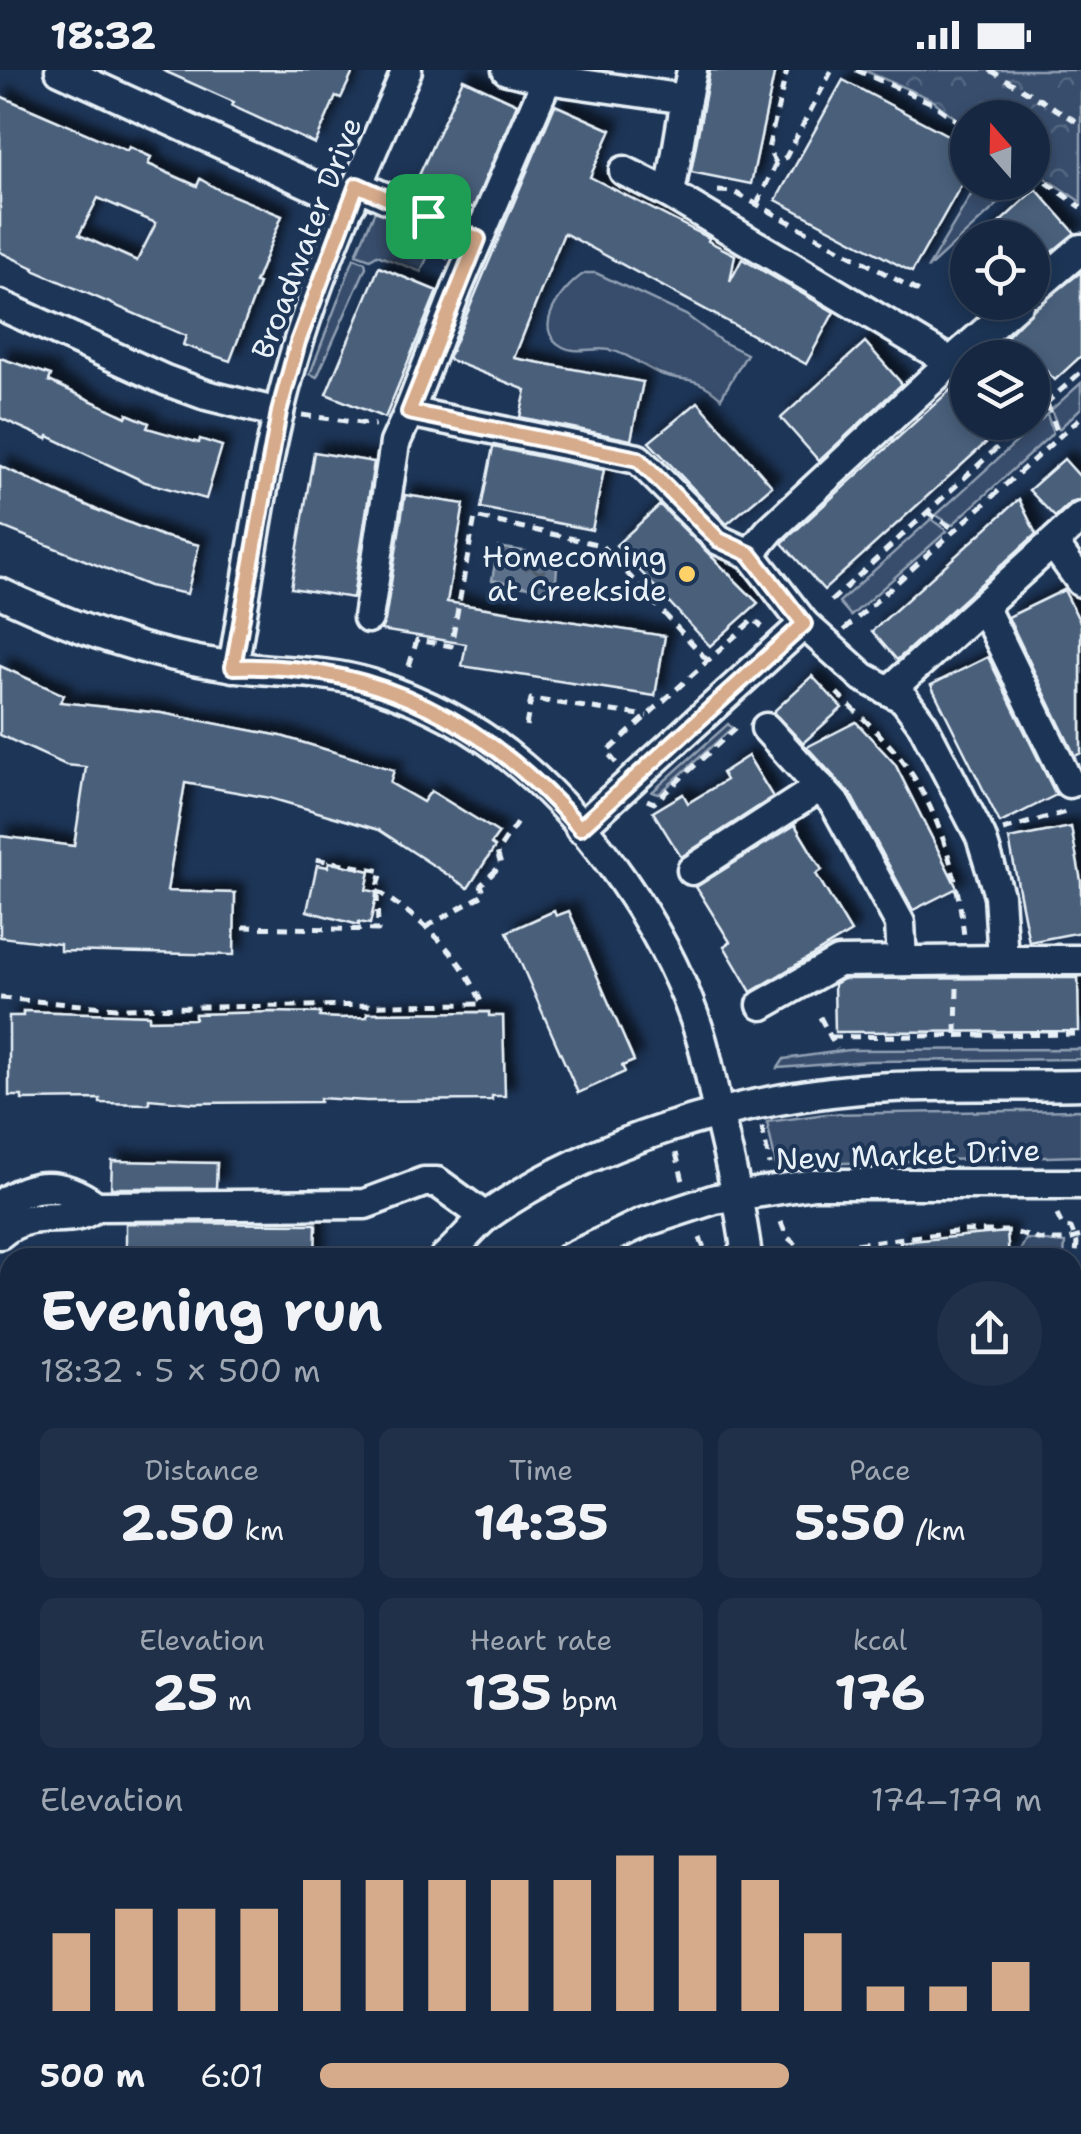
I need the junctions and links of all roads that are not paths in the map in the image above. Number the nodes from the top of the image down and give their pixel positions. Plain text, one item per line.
1 (60, 70) edge
2 (407, 70) edge
3 (507, 70) edge
4 (692, 70) edge
5 (547, 79) junction
6 (686, 99) junction
7 (624, 171) dead end
8 (354, 194) junction
9 (670, 194) junction
10 (478, 239) junction
11 (1081, 249) edge
12 (1050, 276) edge
13 (0, 305) edge
14 (999, 320) edge
15 (976, 340) edge
16 (950, 361) edge
17 (950, 363) edge
18 (289, 413) junction
19 (405, 421) junction
20 (1081, 517) edge
21 (1053, 543) junction
22 (750, 554) junction
23 (1081, 582) edge
24 (0, 593) edge
25 (983, 606) junction
26 (368, 618) dead end
27 (804, 624) junction
28 (233, 667) junction
29 (889, 691) junction
30 (758, 721) road end
31 (820, 787) junction
32 (1075, 795) edge
33 (580, 828) junction
34 (692, 870) dead end
35 (1003, 960) junction
36 (1081, 960) edge
37 (902, 961) junction
38 (762, 1006) dead end
39 (1081, 1086) edge
40 (718, 1112) junction
41 (1081, 1184) edge
42 (739, 1196) junction
43 (0, 1204) edge
44 (96, 1206) junction
45 (485, 1217) junction
46 (0, 1234) edge
47 (454, 1248) edge
48 (590, 1248) edge
49 (747, 1248) edge

1 - 8 street
2 - 8 street, Broadwater Drive
3 - 5 street
4 - 6 street
5 - 6 street
5 - 10 street
6 - 9 street
7 - 9 street
8 - 10 street
8 - 18 street, Broadwater Drive
9 - 16 street
10 - 19 street
11 - 12 street
13 - 18 street
14 - 15 street
17 - 22 street
18 - 28 street, Broadwater Drive
19 - 22 street
19 - 26 street
20 - 21 street
21 - 23 street
21 - 25 street
22 - 27 street
24 - 28 street
25 - 29 street
25 - 32 street
27 - 29 street
27 - 33 street
28 - 33 street
29 - 35 street
30 - 31 street
31 - 34 street
31 - 37 street
33 - 40 street
35 - 36 street
35 - 37 street
37 - 38 street
39 - 40 street, New Market Drive
40 - 42 street
40 - 45 street, New Market Drive
41 - 42 street, New Market Drive
42 - 48 street, New Market Drive
42 - 49 street
43 - 44 street
44 - 45 street
44 - 46 street
45 - 47 street, New Market Drive

